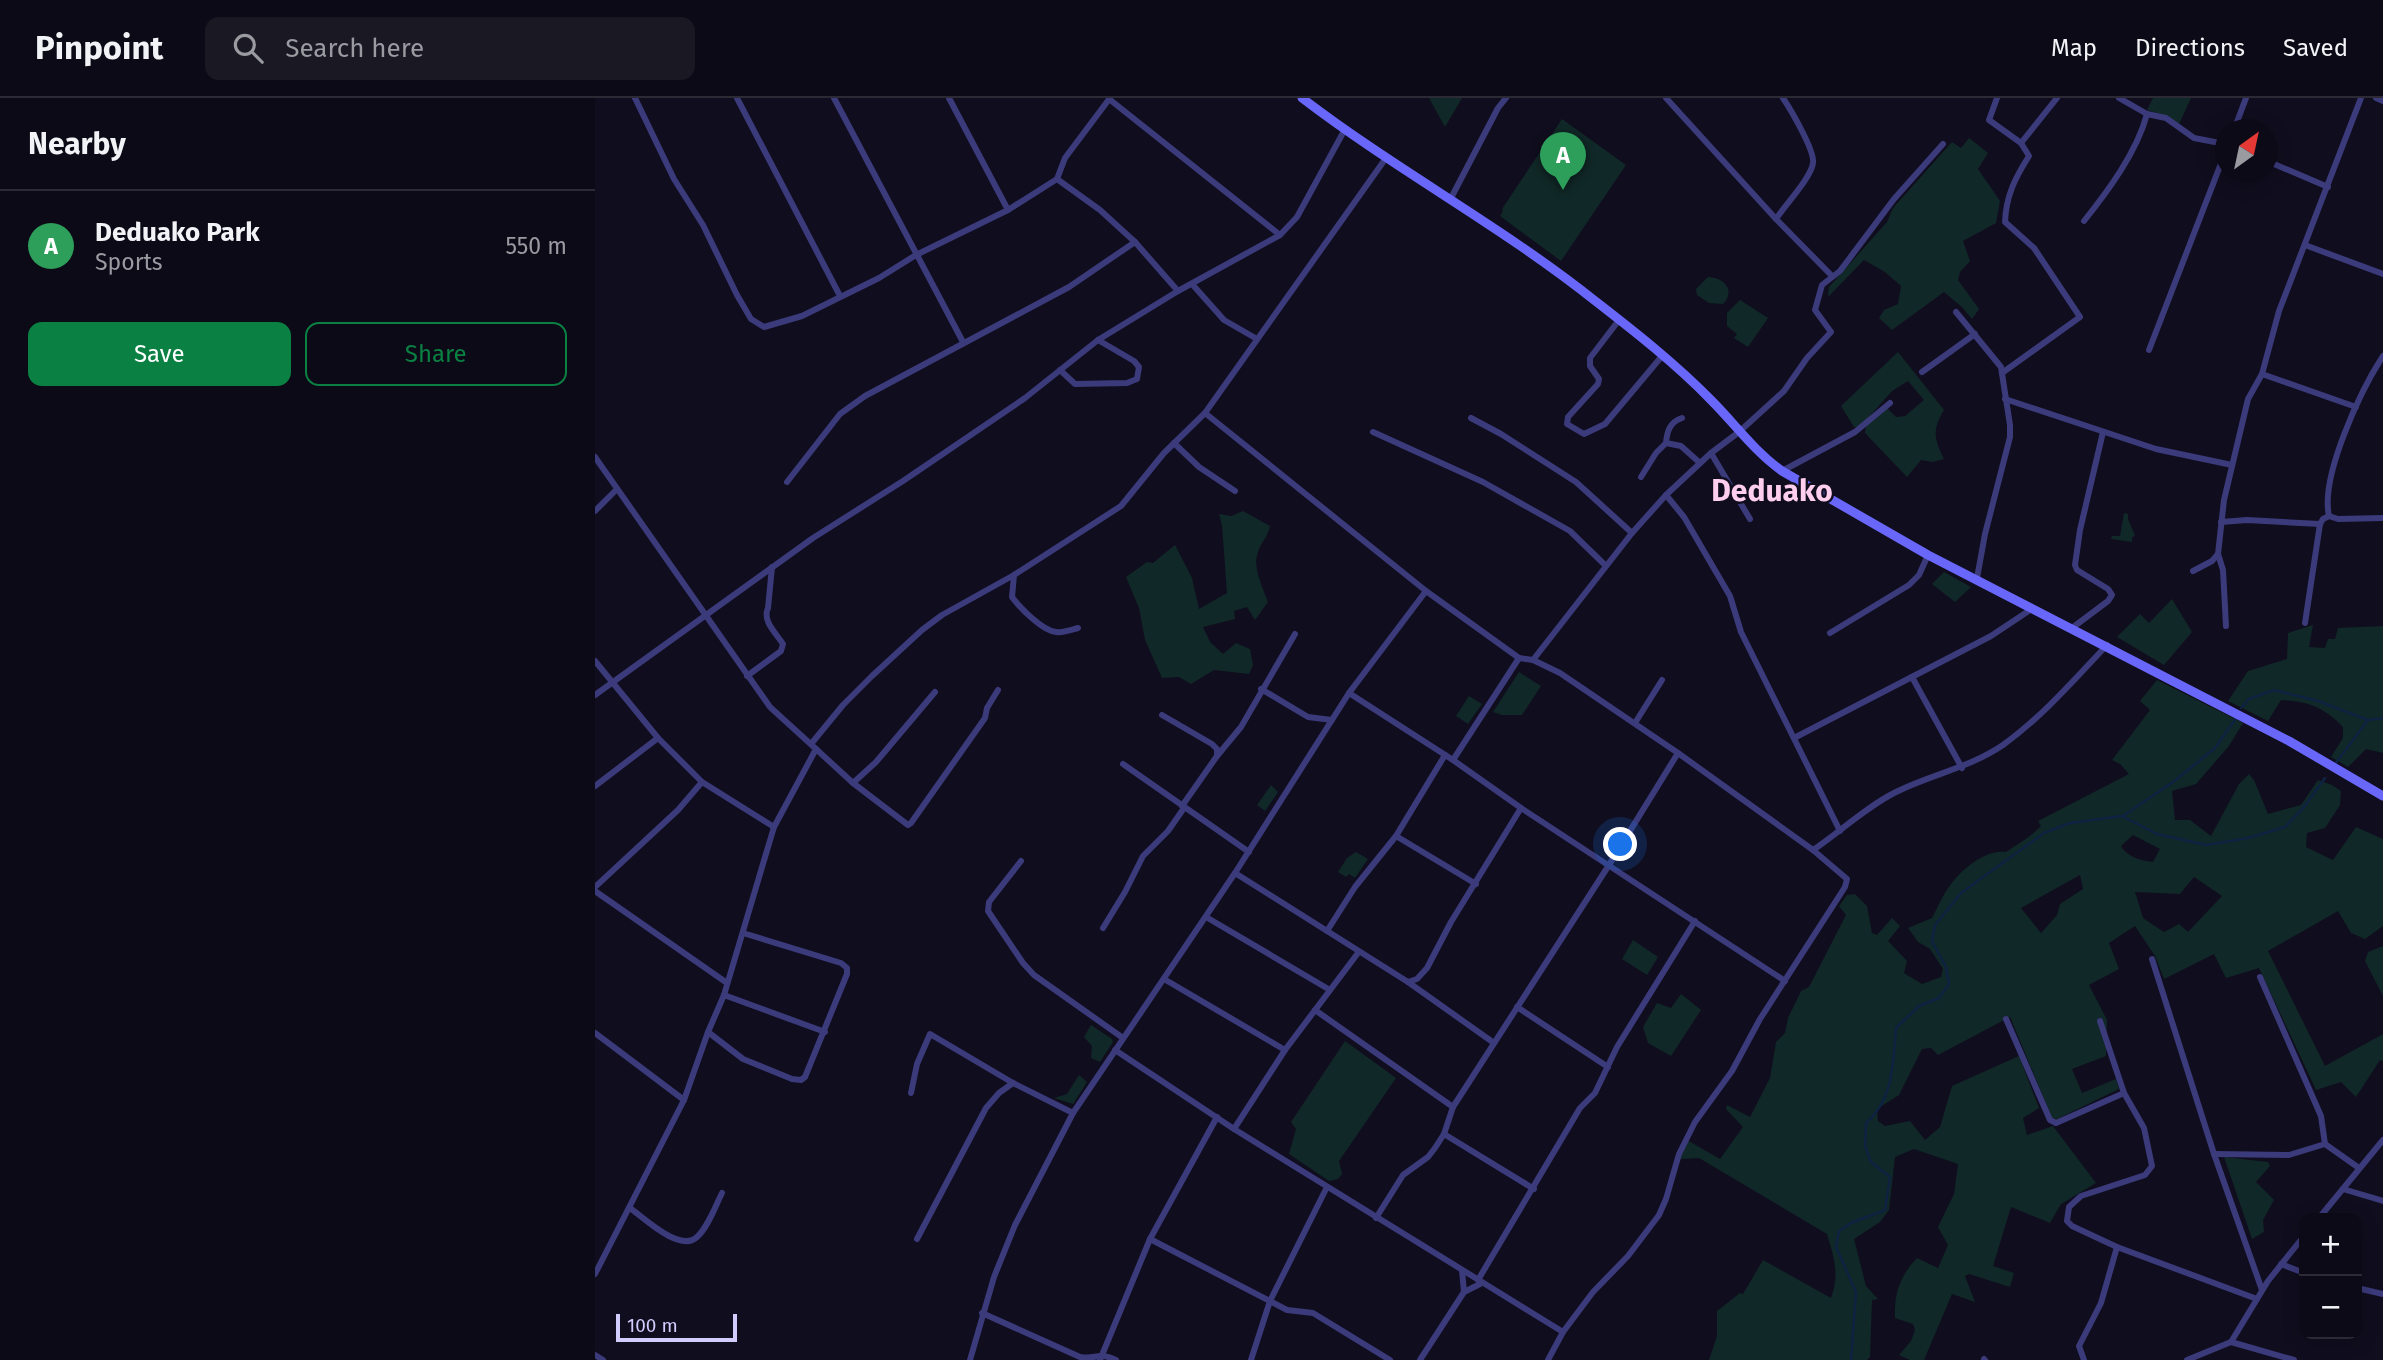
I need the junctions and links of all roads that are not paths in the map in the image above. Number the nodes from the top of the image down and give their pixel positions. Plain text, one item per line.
1 (635, 98) edge
2 (737, 98) edge
3 (834, 98) edge
4 (949, 98) edge
5 (1110, 98) edge
6 (1302, 98) edge
7 (1506, 98) edge
8 (1666, 98) edge
9 (1783, 98) edge
10 (1795, 98) edge
11 (1997, 98) edge
12 (2057, 98) edge
13 (2119, 98) edge
14 (2246, 98) edge
15 (2361, 98) edge
16 (2376, 98) edge
17 (2383, 100) edge
18 (1788, 105) junction
19 (2147, 114) junction
20 (2238, 119) edge
21 (1344, 131) junction
22 (2215, 142) edge
23 (2021, 143) junction
24 (1943, 144) dead end
25 (1386, 159) junction
26 (2278, 166) edge
27 (1057, 179) junction
28 (2215, 179) edge
29 (2328, 187) junction
30 (1450, 200) junction
31 (1008, 210) junction
32 (1776, 219) junction
33 (2084, 221) dead end
34 (1280, 235) junction
35 (1135, 242) junction
36 (2305, 245) junction
37 (916, 255) junction
38 (2383, 274) edge
39 (1832, 276) junction
40 (1192, 284) junction
41 (1178, 291) junction
42 (840, 296) junction
43 (1956, 312) dead end
44 (1619, 320) junction
45 (1975, 334) junction
46 (1257, 339) junction
47 (1098, 340) junction
48 (963, 342) junction
49 (2149, 350) dead end
50 (1662, 356) junction
51 (2383, 356) edge
52 (1060, 370) junction
53 (1922, 372) dead end
54 (2002, 373) junction
55 (2262, 374) junction
56 (2004, 399) junction
57 (1890, 403) dead end
58 (2355, 407) junction
59 (1205, 413) junction
60 (1471, 418) dead end
61 (1682, 418) dead end
62 (1373, 432) dead end
63 (1739, 432) junction
64 (2103, 432) junction
65 (1174, 443) junction
66 (1666, 443) junction
67 (1711, 453) junction
68 (595, 457) edge
69 (1700, 463) junction
70 (2232, 465) junction
71 (1782, 471) junction
72 (1641, 477) dead end
73 (787, 482) dead end
74 (616, 490) junction
75 (1235, 491) dead end
76 (1666, 495) junction
77 (595, 511) edge
78 (2329, 516) junction
79 (2383, 518) edge
80 (1750, 519) dead end
81 (2221, 522) junction
82 (2320, 524) junction
83 (1632, 533) junction
84 (2218, 554) junction
85 (1928, 555) junction
86 (1606, 566) junction
87 (772, 567) junction
88 (2193, 571) dead end
89 (1014, 575) junction
90 (1977, 578) junction
91 (1426, 591) junction
92 (2033, 608) junction
93 (704, 616) junction
94 (2305, 623) dead end
95 (2226, 626) dead end
96 (1078, 628) dead end
97 (2073, 628) junction
98 (1295, 634) dead end
99 (1830, 634) dead end
100 (2107, 645) junction
101 (1520, 658) junction
102 (1533, 660) junction
103 (595, 661) edge
104 (747, 676) junction
105 (1912, 677) junction
106 (1663, 680) dead end
107 (614, 682) junction
108 (997, 690) dead end
109 (1261, 690) junction
110 (935, 692) dead end
111 (1349, 693) junction
112 (595, 695) edge
113 (1162, 715) dead end
114 (1332, 720) junction
115 (1635, 723) junction
116 (658, 738) junction
117 (1794, 738) junction
118 (814, 747) junction
119 (1678, 753) junction
120 (1445, 755) junction
121 (1217, 756) junction
122 (1454, 760) junction
123 (1123, 764) dead end
124 (1962, 768) junction
125 (702, 782) junction
126 (853, 783) junction
127 (595, 786) edge
128 (2383, 796) edge
129 (1183, 807) junction
130 (1521, 808) junction
131 (774, 827) junction
132 (1840, 831) junction
133 (1396, 836) junction
134 (1813, 850) junction
135 (1249, 852) junction
136 (1021, 861) dead end
137 (1609, 865) junction
138 (1235, 873) junction
139 (1476, 884) junction
140 (595, 889) edge
141 (1206, 917) junction
142 (1695, 921) junction
143 (1103, 928) dead end
144 (1327, 931) junction
145 (743, 933) junction
146 (1358, 953) junction
147 (2152, 959) dead end
148 (2260, 976) dead end
149 (1164, 979) junction
150 (1785, 981) junction
151 (1408, 982) junction
152 (727, 984) junction
153 (1330, 990) junction
154 (724, 995) junction
155 (1517, 1007) junction
156 (1315, 1010) junction
157 (2006, 1018) dead end
158 (2100, 1021) dead end
159 (708, 1032) junction
160 (825, 1032) junction
161 (595, 1033) edge
162 (1123, 1038) junction
163 (1494, 1043) junction
164 (1115, 1050) junction
165 (1285, 1050) junction
166 (1608, 1067) junction
167 (1013, 1083) junction
168 (911, 1093) dead end
169 (2125, 1093) junction
170 (684, 1100) junction
171 (1453, 1107) junction
172 (1073, 1113) junction
173 (1217, 1117) junction
174 (1234, 1129) junction
175 (1444, 1134) junction
176 (2383, 1140) edge
177 (2325, 1144) junction
178 (2214, 1154) junction
179 (2359, 1168) junction
180 (1327, 1187) junction
181 (1534, 1189) junction
182 (2343, 1189) junction
183 (722, 1194) dead end
184 (2383, 1201) edge
185 (630, 1208) junction
186 (2323, 1213) edge
187 (1376, 1217) junction
188 (1150, 1238) junction
189 (917, 1239) dead end
190 (2299, 1242) edge
191 (2117, 1247) junction
192 (2281, 1264) junction
193 (1461, 1269) junction
194 (2299, 1271) edge
195 (595, 1274) edge
196 (1480, 1282) junction
197 (2362, 1289) edge
198 (2262, 1290) junction
199 (1464, 1292) junction
200 (2383, 1294) edge
201 (2257, 1299) junction
202 (1270, 1301) junction
203 (982, 1313) junction
204 (1563, 1332) junction
205 (2231, 1342) junction
206 (595, 1354) edge
207 (1101, 1357) edge
208 (603, 1360) edge
209 (969, 1360) edge
210 (1116, 1360) edge
211 (1251, 1360) edge
212 (1390, 1360) edge
213 (1420, 1360) edge
214 (1548, 1360) edge
215 (2084, 1360) edge
216 (2187, 1360) edge
217 (2294, 1360) edge

1 - 42 street
2 - 42 street
3 - 37 street
4 - 31 street
5 - 27 street
5 - 34 street
6 - 21 street
7 - 30 street
8 - 32 street
9 - 18 street
10 - 18 street
11 - 23 street
12 - 23 street
13 - 19 street
14 - 20 street
15 - 29 street
16 - 17 street
18 - 32 street
19 - 22 street
19 - 33 street
21 - 25 street
21 - 34 street
23 - 54 street
24 - 39 street
25 - 30 street
25 - 46 street
26 - 29 street
27 - 31 street
27 - 35 street
28 - 49 street
29 - 36 street
30 - 44 street
31 - 37 street
32 - 39 street
34 - 40 street
35 - 41 street
35 - 48 street
36 - 38 street
36 - 55 street
37 - 42 street
37 - 48 street
39 - 63 street
40 - 41 street
40 - 46 street
41 - 47 street
43 - 45 street
44 - 50 street
44 - 50 street
45 - 53 street
45 - 54 street
46 - 59 street
47 - 52 street
47 - 52 street
48 - 73 street
50 - 63 street
51 - 58 street
52 - 87 street
54 - 56 street
55 - 58 street
55 - 70 street
56 - 64 street
56 - 90 street
57 - 71 street
58 - 78 street
59 - 65 street
59 - 91 street
60 - 83 street
61 - 66 street
62 - 86 street
63 - 67 street
63 - 71 street
64 - 70 street
64 - 97 street
65 - 75 street
65 - 89 street
66 - 69 street
66 - 72 street
67 - 69 street
67 - 80 street
68 - 74 street
69 - 76 street
70 - 81 street
71 - 85 street
74 - 77 street
74 - 93 street
76 - 83 street
76 - 117 street
78 - 79 street
78 - 82 street
81 - 82 street
81 - 84 street
82 - 94 street
83 - 86 street
84 - 88 street
84 - 95 street
85 - 90 street
85 - 99 street
86 - 102 street
87 - 93 street
87 - 104 street
89 - 96 street
89 - 118 street
90 - 92 street
91 - 101 street
91 - 111 street
92 - 97 street
92 - 105 street
93 - 104 street
93 - 107 street
97 - 100 street
98 - 109 street
100 - 124 street
100 - 128 street
101 - 102 street
101 - 122 street
102 - 115 street
103 - 107 street
104 - 118 street
105 - 117 street
105 - 124 street
106 - 115 street
107 - 112 street
107 - 116 street
108 - 126 street
109 - 114 street
109 - 121 street
110 - 126 street
111 - 114 street
111 - 120 street
113 - 121 street
114 - 135 street
115 - 119 street
116 - 125 street
116 - 127 street
117 - 132 street
118 - 126 street
118 - 131 street
119 - 134 street
119 - 137 street
120 - 122 street
120 - 133 street
121 - 129 street
122 - 130 street
123 - 129 street
124 - 132 street
125 - 131 street
125 - 140 street
129 - 135 street
129 - 143 street
130 - 137 street
130 - 139 street
131 - 145 street
132 - 134 street
133 - 139 street
133 - 144 street
134 - 150 street
135 - 138 street
136 - 162 street
137 - 142 street
137 - 155 street
138 - 141 street
138 - 144 street
139 - 151 street
140 - 152 street
141 - 149 street
141 - 153 street
142 - 150 street
142 - 166 street
144 - 146 street
145 - 152 street
145 - 160 street
146 - 151 street
146 - 153 street
147 - 178 street
148 - 177 street
149 - 162 street
149 - 165 street
150 - 204 street
151 - 163 street
152 - 154 street
153 - 156 street
154 - 159 street
154 - 160 street
155 - 163 street
155 - 166 street
156 - 165 street
156 - 171 street
157 - 169 street
158 - 169 street
159 - 160 street
159 - 170 street
161 - 170 street
162 - 164 street
163 - 171 street
164 - 172 street
164 - 173 street
165 - 174 street
166 - 181 street
167 - 168 street
167 - 172 street
167 - 189 street
169 - 191 street
170 - 185 street
171 - 175 street
172 - 203 street
173 - 174 street
173 - 188 street
174 - 180 street
175 - 181 street
175 - 187 street
176 - 179 street
177 - 178 street
177 - 179 street
178 - 198 street
179 - 182 street
180 - 187 street
180 - 202 street
181 - 196 street
182 - 184 street
182 - 186 street
183 - 185 street
185 - 195 street
187 - 193 street
188 - 202 street
188 - 207 street
190 - 192 street
191 - 201 street
191 - 215 street
192 - 194 street
192 - 198 street
193 - 196 street
193 - 199 street
196 - 199 street
196 - 204 street
197 - 200 street
198 - 201 street
199 - 213 street
201 - 205 street
202 - 211 street
202 - 212 street
203 - 207 street
203 - 209 street
204 - 214 street
205 - 216 street
205 - 217 street
206 - 208 street
207 - 210 street

